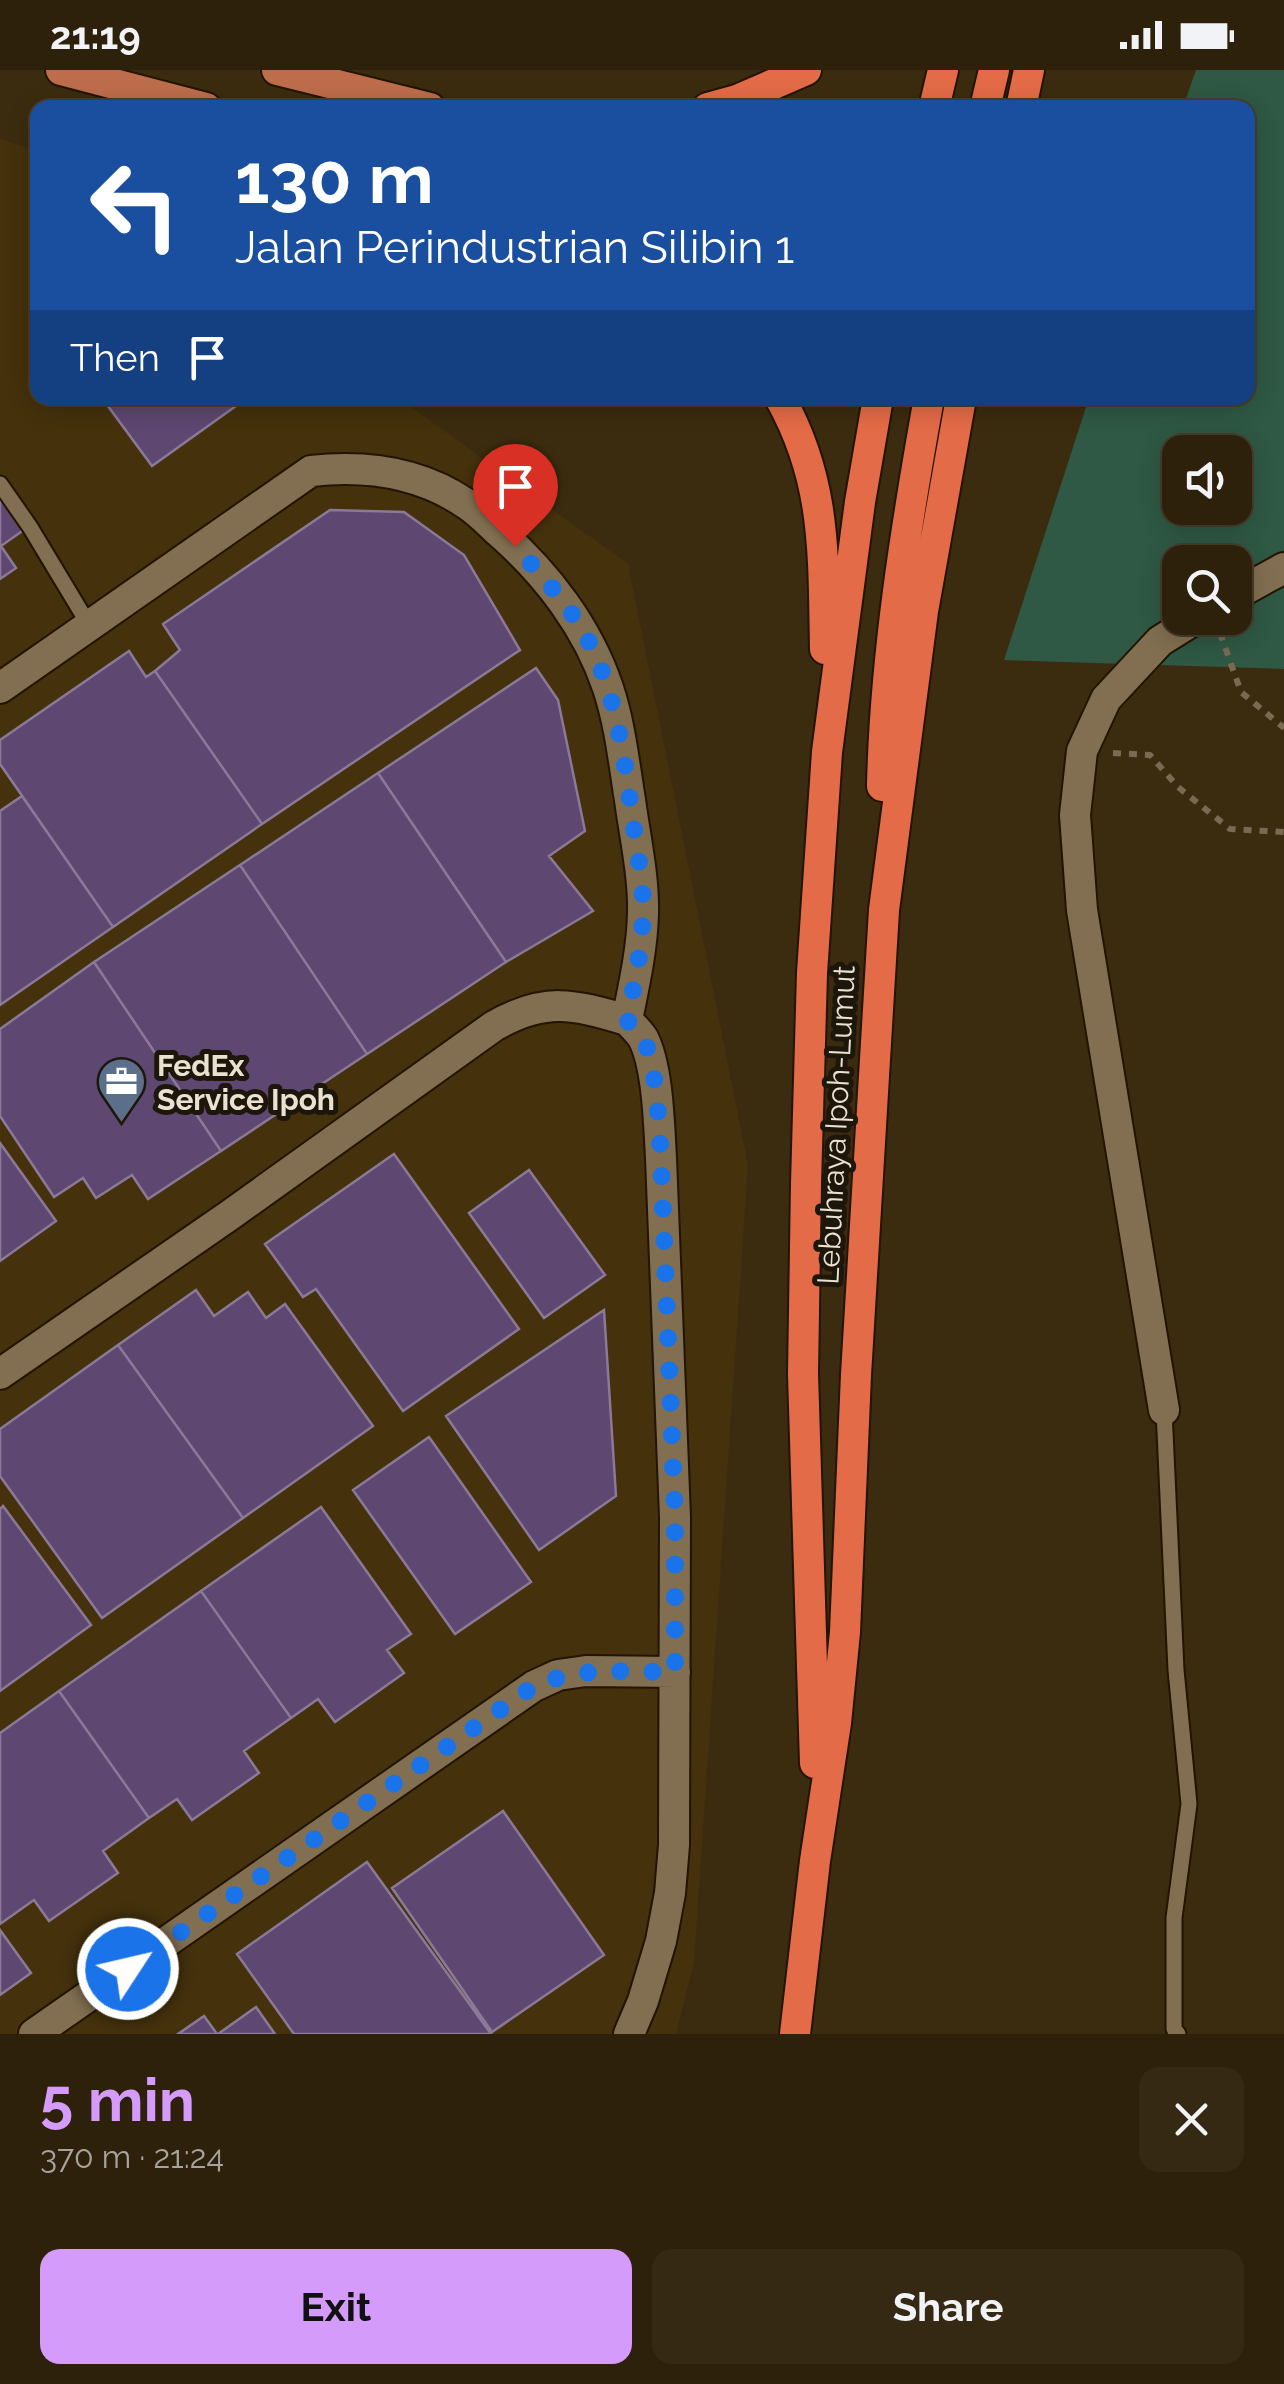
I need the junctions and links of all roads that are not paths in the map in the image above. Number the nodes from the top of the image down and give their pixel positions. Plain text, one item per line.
1 (61, 70) edge
2 (277, 70) edge
3 (806, 70) edge
4 (943, 70) edge
5 (994, 70) edge
6 (1029, 70) edge
7 (175, 100) edge
8 (398, 100) edge
9 (737, 100) edge
10 (936, 100) edge
11 (987, 100) edge
12 (1023, 100) edge
13 (784, 405) edge
14 (877, 405) edge
15 (928, 405) edge
16 (960, 405) edge
17 (0, 484) edge
18 (1284, 568) edge
19 (1252, 586) edge
20 (90, 625) junction
21 (1170, 635) edge
22 (0, 688) edge
23 (827, 752) junction
24 (884, 910) junction
25 (627, 1020) junction
26 (0, 1374) edge
27 (1164, 1410) joint
28 (675, 1672) junction
29 (815, 1861) junction
30 (34, 2034) edge
31 (629, 2034) edge
32 (794, 2034) edge
33 (1178, 2034) edge

1 - 7 main road
2 - 8 main road
3 - 9 highway
4 - 10 highway
5 - 11 highway
6 - 12 highway
13 - 23 highway
14 - 23 highway, Lebuhraya Ipoh-Lumut
15 - 24 highway
16 - 24 highway, Lebuhraya Ipoh-Lumut
17 - 20 lane
18 - 19 street
20 - 22 street
20 - 25 street
21 - 27 street
23 - 29 highway, Lebuhraya Ipoh-Lumut
24 - 29 highway, Lebuhraya Ipoh-Lumut
25 - 26 street
25 - 28 street
27 - 33 lane
28 - 30 street
28 - 31 street
29 - 32 highway, Lebuhraya Ipoh-Lumut

